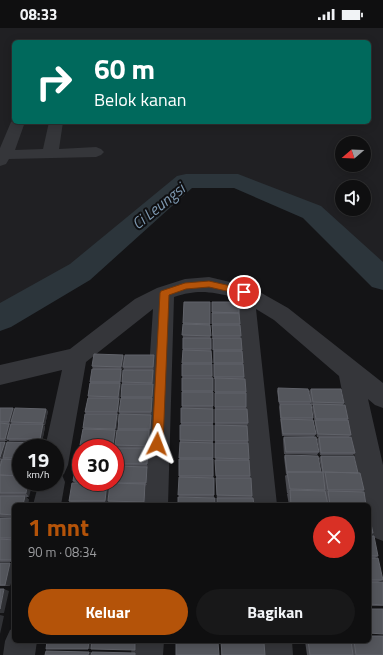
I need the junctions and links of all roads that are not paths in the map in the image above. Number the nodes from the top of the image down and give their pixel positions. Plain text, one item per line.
1 (17, 124) edge
2 (56, 124) edge
3 (96, 152) dead end
4 (50, 154) junction
5 (3, 158) edge
6 (244, 292) junction
7 (164, 293) junction
8 (76, 357) junction
9 (350, 371) junction
10 (0, 375) edge
11 (383, 397) edge
12 (60, 439) edge
13 (50, 491) edge
14 (47, 503) edge
15 (154, 503) edge
16 (263, 503) edge
17 (383, 527) edge
18 (21, 643) edge
19 (148, 643) edge
20 (276, 643) edge
21 (19, 655) edge
22 (148, 655) edge
23 (277, 655) edge

1 - 5 street
2 - 4 street
3 - 4 street
4 - 5 street
6 - 7 street
6 - 9 street
6 - 16 street
7 - 8 street
7 - 15 street
8 - 10 street
8 - 12 street
9 - 11 street
9 - 17 street
13 - 14 street
18 - 21 street
19 - 22 street
20 - 23 street

